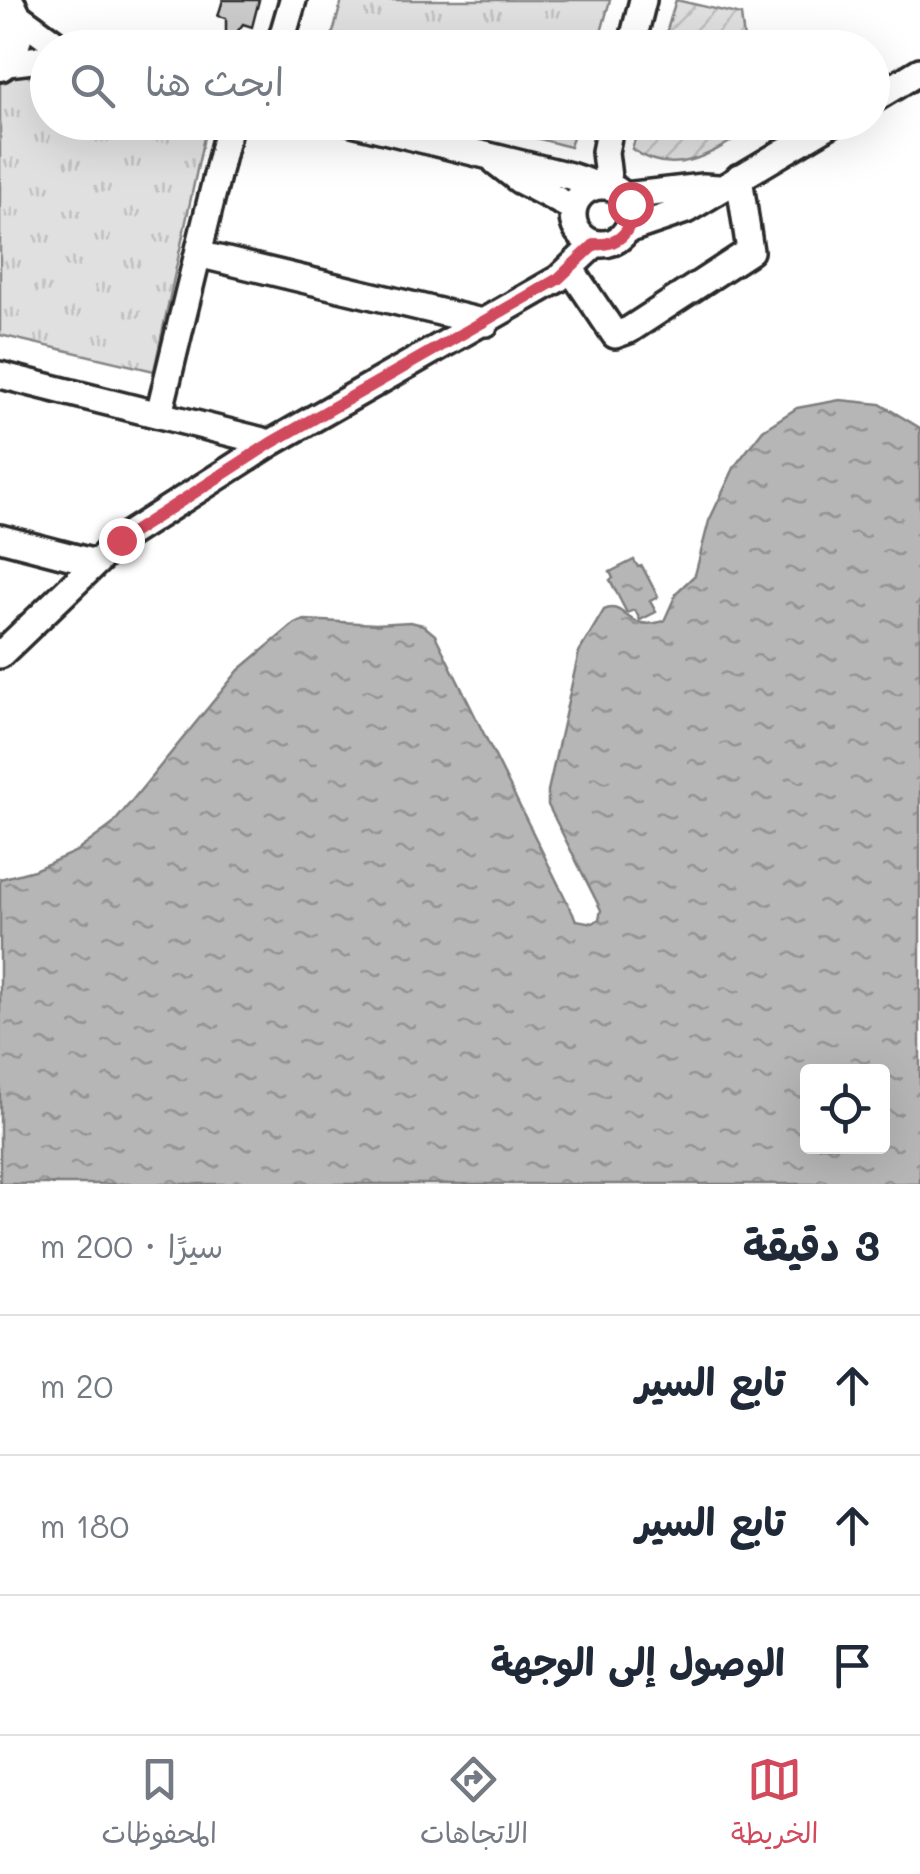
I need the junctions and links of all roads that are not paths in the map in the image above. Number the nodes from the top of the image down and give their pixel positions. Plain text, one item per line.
1 (293, 0) edge
2 (644, 0) edge
3 (9, 4) edge
4 (40, 30) edge
5 (284, 30) edge
6 (636, 30) edge
7 (30, 60) edge
8 (0, 64) edge
9 (920, 71) edge
10 (890, 89) edge
11 (226, 140) edge
12 (424, 140) edge
13 (608, 140) edge
14 (803, 140) edge
15 (488, 156) junction
16 (729, 183) junction
17 (611, 189) junction
18 (574, 217) junction
19 (627, 230) junction
20 (595, 244) junction
21 (198, 254) junction
22 (570, 268) junction
23 (532, 295) junction
24 (486, 323) junction
25 (0, 374) edge
26 (159, 414) junction
27 (271, 443) junction
28 (0, 538) edge
29 (96, 563) junction
30 (0, 655) edge

1 - 5 street
2 - 6 street
3 - 4 street
3 - 8 main road
7 - 8 street
9 - 10 street
11 - 21 street
12 - 15 street
13 - 17 street
14 - 16 street
15 - 17 street
15 - 18 street
16 - 17 street
16 - 19 street
16 - 22 street
17 - 18 street
17 - 19 street
18 - 20 street
18 - 23 street
19 - 20 street
20 - 22 street
21 - 24 street
21 - 26 street
22 - 23 street
23 - 24 street
24 - 27 street
25 - 26 street
26 - 27 street
27 - 29 street
28 - 29 street
29 - 30 street

